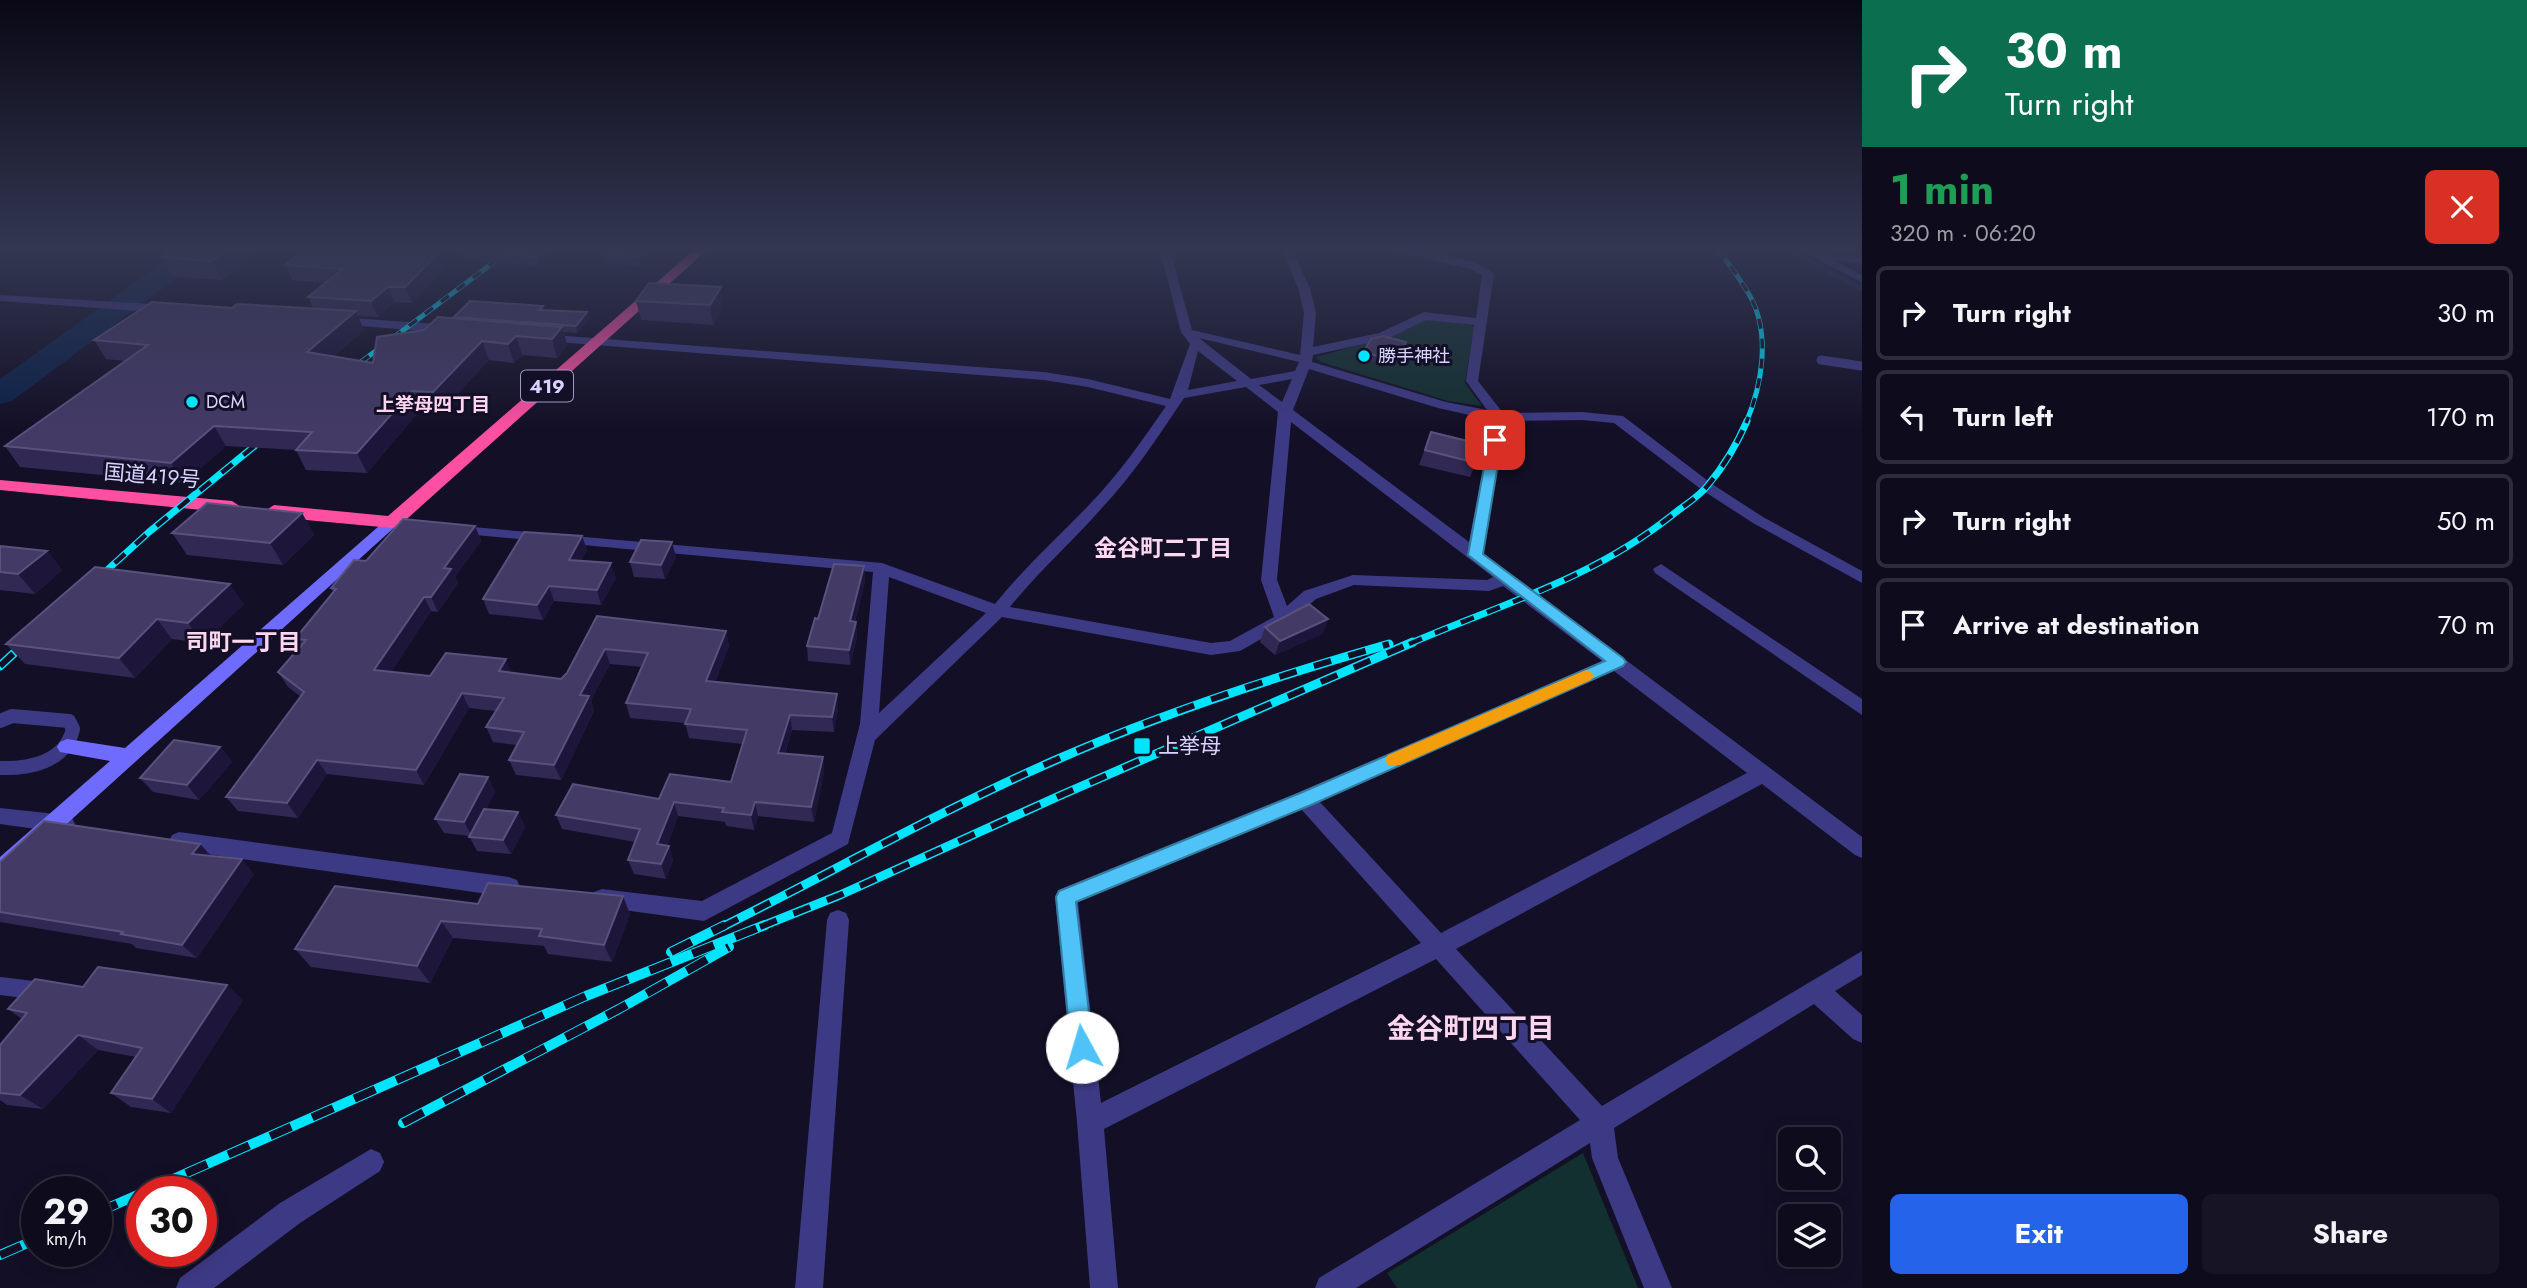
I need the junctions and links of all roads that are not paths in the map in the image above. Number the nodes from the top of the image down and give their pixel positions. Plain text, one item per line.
1 (173, 310) edge
2 (634, 310) edge
3 (1181, 310) edge
4 (1309, 310) edge
5 (1483, 310) edge
6 (186, 311) edge
7 (327, 320) edge
8 (1481, 322) junction
9 (463, 330) edge
10 (1187, 332) junction
11 (531, 335) edge
12 (599, 341) junction
13 (1197, 344) junction
14 (1821, 360) dead end
15 (1304, 362) junction
16 (1862, 366) edge
17 (1247, 383) junction
18 (1176, 400) junction
19 (1285, 412) junction
20 (1499, 416) junction
21 (0, 485) edge
22 (391, 522) junction
23 (1475, 555) junction
24 (882, 568) junction
25 (1661, 569) dead end
26 (1506, 578) junction
27 (1862, 578) edge
28 (998, 611) junction
29 (1283, 619) junction
30 (1618, 662) junction
31 (1862, 708) edge
32 (0, 721) edge
33 (866, 737) junction
34 (67, 747) junction
35 (131, 756) junction
36 (0, 768) edge
37 (1763, 774) junction
38 (1304, 799) junction
39 (0, 816) edge
40 (55, 823) junction
41 (83, 827) edge
42 (152, 837) edge
43 (1862, 849) edge
44 (0, 870) edge
45 (534, 890) edge
46 (586, 897) edge
47 (838, 920) dead end
48 (1438, 946) junction
49 (1862, 962) edge
50 (0, 986) edge
51 (44, 991) edge
52 (1817, 991) junction
53 (1862, 1031) edge
54 (1090, 1122) junction
55 (1601, 1124) junction
56 (371, 1162) dead end
57 (190, 1288) edge
58 (809, 1288) edge
59 (1104, 1288) edge
60 (1329, 1288) edge
61 (1658, 1288) edge

1 - 6 street
2 - 12 highway, 419
3 - 10 street
4 - 15 street
5 - 8 street
7 - 9 street
8 - 15 street
8 - 20 street
10 - 13 street
10 - 15 street
11 - 12 street
12 - 18 street
12 - 22 highway, 419
13 - 17 street
13 - 18 street
14 - 16 lane
15 - 17 street
15 - 19 street
15 - 20 street
17 - 18 street
17 - 19 street
18 - 28 street
19 - 23 street
19 - 29 street
20 - 23 street
20 - 27 street
21 - 22 highway, 国道419号
22 - 24 street
22 - 35 street
23 - 26 street
24 - 28 street
24 - 33 street
25 - 31 street
26 - 29 street
26 - 30 street
28 - 29 street
28 - 33 street
30 - 37 street
30 - 38 street
32 - 34 lane
33 - 46 street
34 - 35 street
34 - 36 lane
35 - 40 street
37 - 43 street
37 - 48 street
38 - 48 street
38 - 54 street
39 - 40 street
40 - 41 street
40 - 44 street
42 - 45 street
47 - 58 street
48 - 54 street
48 - 55 street
49 - 52 street
50 - 51 lane
52 - 53 street
52 - 55 street
54 - 59 street
55 - 60 street
55 - 61 street
56 - 57 street

